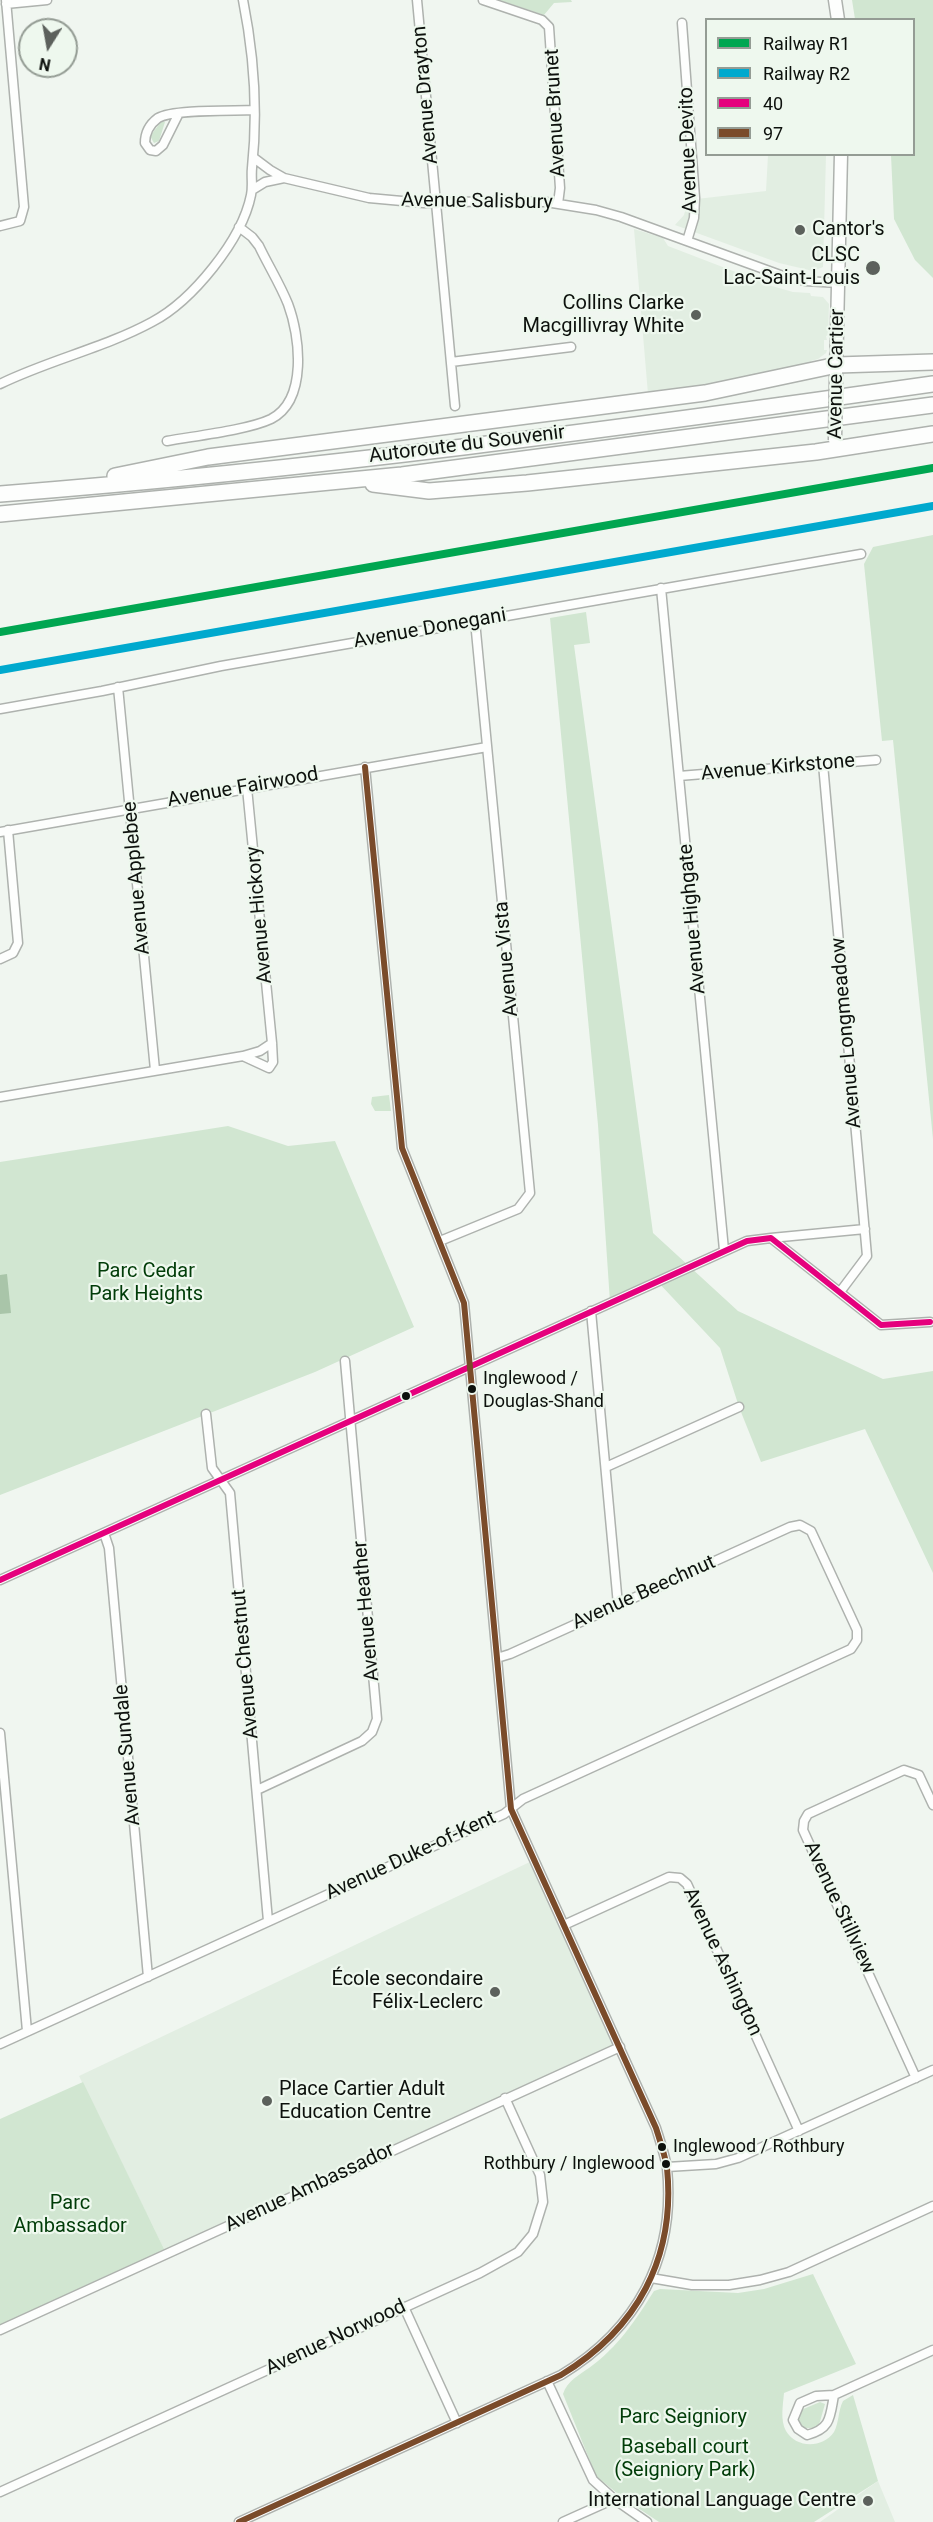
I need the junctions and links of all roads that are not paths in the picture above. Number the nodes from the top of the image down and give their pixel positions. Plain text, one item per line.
1 (47, 0) edge
2 (243, 0) edge
3 (417, 0) edge
4 (483, 0) edge
5 (835, 0) edge
6 (6, 2) edge
7 (838, 18) edge
8 (682, 23) dead end
9 (254, 110) junction
10 (180, 113) junction
11 (841, 156) edge
12 (254, 158) junction
13 (284, 177) junction
14 (252, 190) junction
15 (436, 202) junction
16 (558, 204) junction
17 (0, 226) edge
18 (239, 227) junction
19 (687, 241) junction
20 (839, 283) junction
21 (571, 347) dead end
22 (451, 362) junction
23 (933, 362) edge
24 (836, 370) junction
25 (0, 384) edge
26 (933, 384) edge
27 (933, 405) edge
28 (455, 406) dead end
29 (933, 434) edge
30 (167, 441) dead end
31 (836, 445) junction
32 (346, 481) junction
33 (45, 490) junction
34 (0, 494) edge
35 (0, 514) edge
36 (861, 554) dead end
37 (661, 588) junction
38 (476, 621) junction
39 (118, 687) junction
40 (0, 709) edge
41 (487, 747) junction
42 (876, 760) dead end
43 (823, 764) junction
44 (365, 767) junction
45 (679, 776) junction
46 (247, 788) junction
47 (131, 808) junction
48 (4, 831) edge
49 (0, 959) edge
50 (272, 1043) junction
51 (243, 1056) junction
52 (155, 1070) junction
53 (0, 1097) edge
54 (865, 1229) junction
55 (771, 1238) junction
56 (440, 1241) junction
57 (724, 1250) junction
58 (840, 1292) junction
59 (591, 1311) junction
60 (930, 1322) dead end
61 (345, 1361) dead end
62 (470, 1365) junction
63 (739, 1407) dead end
64 (206, 1413) dead end
65 (349, 1422) junction
66 (606, 1467) junction
67 (221, 1480) junction
68 (104, 1533) junction
69 (0, 1580) edge
70 (618, 1605) junction
71 (851, 1649) joint
72 (497, 1658) junction
73 (0, 1733) edge
74 (257, 1790) junction
75 (933, 1805) edge
76 (511, 1809) junction
77 (268, 1921) junction
78 (564, 1925) junction
79 (148, 1977) junction
80 (27, 2031) junction
81 (0, 2044) edge
82 (620, 2047) junction
83 (933, 2070) edge
84 (916, 2078) junction
85 (505, 2098) junction
86 (799, 2131) junction
87 (667, 2167) junction
88 (933, 2206) edge
89 (651, 2278) junction
90 (404, 2307) junction
91 (0, 2330) edge
92 (933, 2350) edge
93 (547, 2381) junction
94 (834, 2395) junction
95 (457, 2423) junction
96 (0, 2492) edge
97 (614, 2499) junction
98 (239, 2522) edge
99 (563, 2522) edge
100 (648, 2522) edge

1 - 6 street
2 - 9 street
3 - 15 street, Avenue Drayton
4 - 16 street, Avenue Brunet
5 - 7 street
6 - 17 street
8 - 19 street, Avenue Devito
9 - 10 street
9 - 12 street
10 - 10 street
11 - 20 street, Avenue Cartier
12 - 13 street, Avenue Salisbury
12 - 14 street
13 - 14 street
13 - 15 street, Avenue Salisbury
14 - 18 street
15 - 16 street, Avenue Salisbury
15 - 22 street, Avenue Drayton
16 - 19 street, Avenue Salisbury
18 - 25 street
18 - 30 street
19 - 20 street, Avenue Salisbury
20 - 24 street, Avenue Cartier
21 - 22 street
22 - 28 street, Avenue Drayton
23 - 24 highway
24 - 31 street, Avenue Cartier, bridge
24 - 33 highway
26 - 33 highway, Autoroute du Souvenir
27 - 32 highway, Autoroute du Souvenir
29 - 31 highway
31 - 32 highway
32 - 35 highway, Autoroute du Souvenir
33 - 34 highway, Autoroute du Souvenir
36 - 37 street, Avenue Donegani
37 - 38 street, Avenue Donegani
37 - 45 street, Avenue Highgate
38 - 39 street, Avenue Donegani
38 - 41 street, Avenue Vista
39 - 40 street, Avenue Donegani
39 - 47 street, Avenue Applebee
41 - 44 street, Avenue Fairwood
41 - 56 street, Avenue Vista
42 - 43 street, Avenue Kirkstone
43 - 45 street, Avenue Kirkstone
43 - 54 street, Avenue Longmeadow
44 - 46 street, Avenue Fairwood
44 - 56 street
45 - 57 street, Avenue Highgate
46 - 47 street, Avenue Fairwood
46 - 50 street, Avenue Hickory
47 - 48 street, Avenue Fairwood
47 - 52 street, Avenue Applebee
48 - 49 street
50 - 51 street
50 - 51 street, Avenue Hickory
51 - 52 street
52 - 53 street
54 - 55 street
54 - 58 street, Avenue Longmeadow
55 - 57 street
55 - 58 street
56 - 62 street
57 - 59 street
58 - 60 street
59 - 62 street
59 - 66 street
61 - 65 street, Avenue Heather
62 - 65 street
62 - 72 street
63 - 66 street
64 - 67 street, Avenue Chestnut
65 - 67 street
65 - 74 street, Avenue Heather
66 - 70 street
67 - 68 street
67 - 74 street, Avenue Chestnut
68 - 69 street
68 - 79 street, Avenue Sundale
70 - 71 street, Avenue Beechnut
70 - 72 street, Avenue Beechnut
71 - 76 street, Avenue Duke-of-Kent
72 - 76 street
73 - 80 street
74 - 77 street, Avenue Chestnut
75 - 84 street, Avenue Stillview
76 - 77 street, Avenue Duke-of-Kent
76 - 78 street
77 - 79 street, Avenue Duke-of-Kent
78 - 82 street
78 - 86 street, Avenue Ashington
79 - 80 street, Avenue Duke-of-Kent
80 - 81 street, Avenue Duke-of-Kent
82 - 85 street, Avenue Ambassador
82 - 87 street
83 - 84 street
84 - 86 street
85 - 90 street, Avenue Norwood
85 - 91 street, Avenue Ambassador
86 - 87 street
87 - 89 street
88 - 89 street
89 - 93 street
90 - 95 street
90 - 96 street, Avenue Norwood
92 - 94 street
93 - 95 street
93 - 97 street
94 - 94 street
95 - 98 street
97 - 99 street
97 - 100 street

